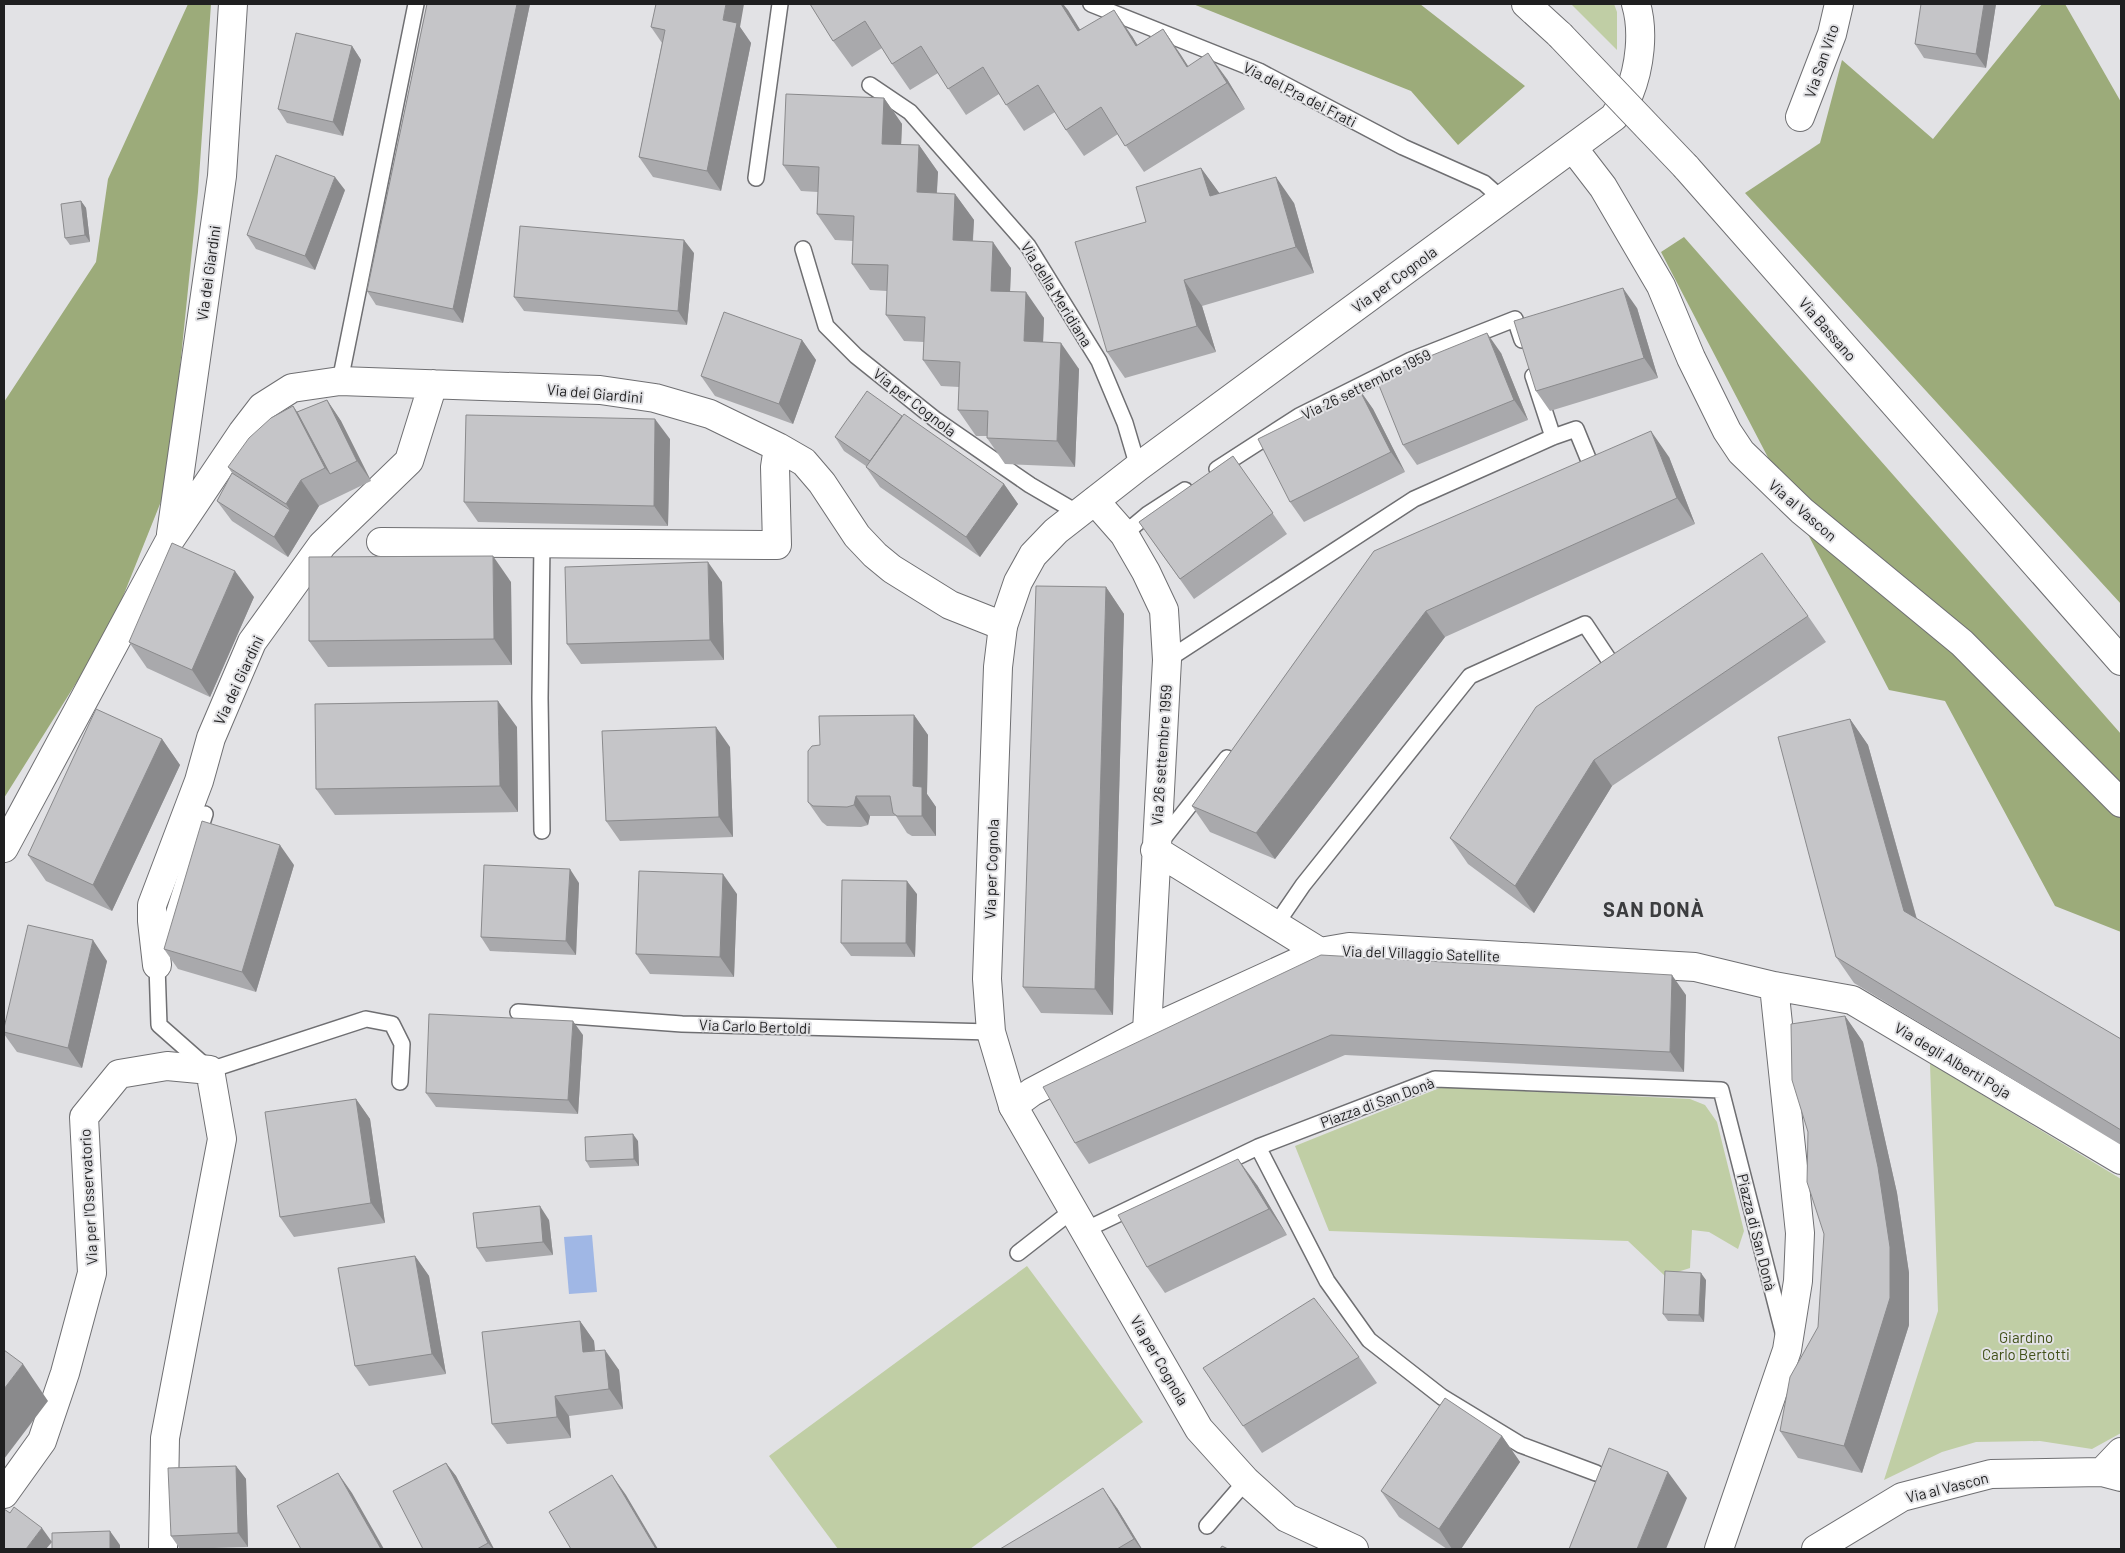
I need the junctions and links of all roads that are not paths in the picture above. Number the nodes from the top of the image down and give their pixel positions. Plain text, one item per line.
1 (233, 4) edge
2 (416, 4) edge
3 (780, 4) edge
4 (1091, 4) edge
5 (1526, 4) edge
6 (1636, 4) edge
7 (1839, 4) edge
8 (870, 85) dead end
9 (1800, 117) dead end
10 (1573, 148) junction
11 (756, 178) dead end
12 (1502, 199) junction
13 (803, 249) dead end
14 (340, 381) junction
15 (433, 384) junction
16 (1553, 437) junction
17 (778, 447) junction
18 (1138, 467) junction
19 (1576, 481) edge
20 (1087, 507) junction
21 (1124, 534) junction
22 (170, 540) junction
23 (382, 542) dead end
24 (542, 543) junction
25 (1003, 626) junction
26 (1167, 660) junction
27 (2121, 661) edge
28 (1612, 664) edge
29 (1235, 748) edge
30 (2121, 803) edge
31 (205, 814) dead end
32 (542, 831) dead end
33 (4, 848) edge
34 (1155, 850) junction
35 (1277, 923) junction
36 (1320, 952) junction
37 (157, 965) junction
38 (1774, 986) junction
39 (518, 1012) dead end
40 (1147, 1030) junction
41 (992, 1032) junction
42 (210, 1070) junction
43 (400, 1082) dead end
44 (1013, 1106) junction
45 (1258, 1147) junction
46 (2121, 1160) edge
47 (1079, 1220) junction
48 (1018, 1253) dead end
49 (1787, 1350) junction
50 (2121, 1452) edge
51 (1596, 1473) dead end
52 (2111, 1474) edge
53 (1246, 1481) junction
54 (4, 1494) edge
55 (1206, 1526) dead end
56 (163, 1549) edge
57 (1354, 1549) edge
58 (1719, 1549) edge
59 (1816, 1549) edge

1 - 22 street, Via dei Giardini
2 - 14 lane
3 - 11 lane
4 - 12 lane, Via del Pra dei Frati
5 - 27 street, Via Bassano, bridge
6 - 10 street, Via per Cognola
7 - 9 street, Via San Vito
8 - 18 lane, Via della Meridiana
10 - 12 street, Via per Cognola
10 - 30 street, Via al Vascon
12 - 18 street, Via per Cognola
13 - 20 lane, Via per Cognola
14 - 15 street, Via dei Giardini
14 - 22 street, Via dei Giardini
15 - 17 street, Via dei Giardini
15 - 37 street, Via dei Giardini
16 - 19 lane
16 - 21 lane, Via 26 settembre 1959
16 - 26 lane
17 - 24 street
17 - 25 street, Via dei Giardini
18 - 20 street, Via per Cognola
20 - 21 street, Via 26 settembre 1959
20 - 25 street, Via per Cognola
21 - 26 street, Via 26 settembre 1959
22 - 33 street, Via dei Giardini
23 - 24 street
24 - 32 lane
25 - 41 street, Via per Cognola
26 - 34 street, Via 26 settembre 1959
28 - 35 lane
29 - 34 lane, Via 26 settembre 1959
31 - 37 lane
34 - 35 street
34 - 40 street, Via 26 settembre 1959
35 - 36 street
36 - 38 street, Via del Villaggio Satellite
36 - 40 street, Via del Villaggio Satellite
37 - 42 lane
38 - 46 street, Via degli Alberti Poja
38 - 49 street, Piazza di San Donà
39 - 41 lane, Via Carlo Bertoldi
40 - 44 street, Via del Villaggio Satellite
41 - 44 street, Via per Cognola
42 - 43 lane, Via per l'Osservatorio
42 - 54 street, Via per l'Osservatorio
42 - 56 street
44 - 47 street, Via per Cognola
45 - 47 lane
45 - 49 lane, Piazza di San Donà
45 - 51 lane
47 - 48 lane
47 - 53 street, Via per Cognola
49 - 58 street, Piazza di San Donà
50 - 52 street
52 - 59 street, Via al Vascon
53 - 55 lane
53 - 57 street, Via per Cognola

